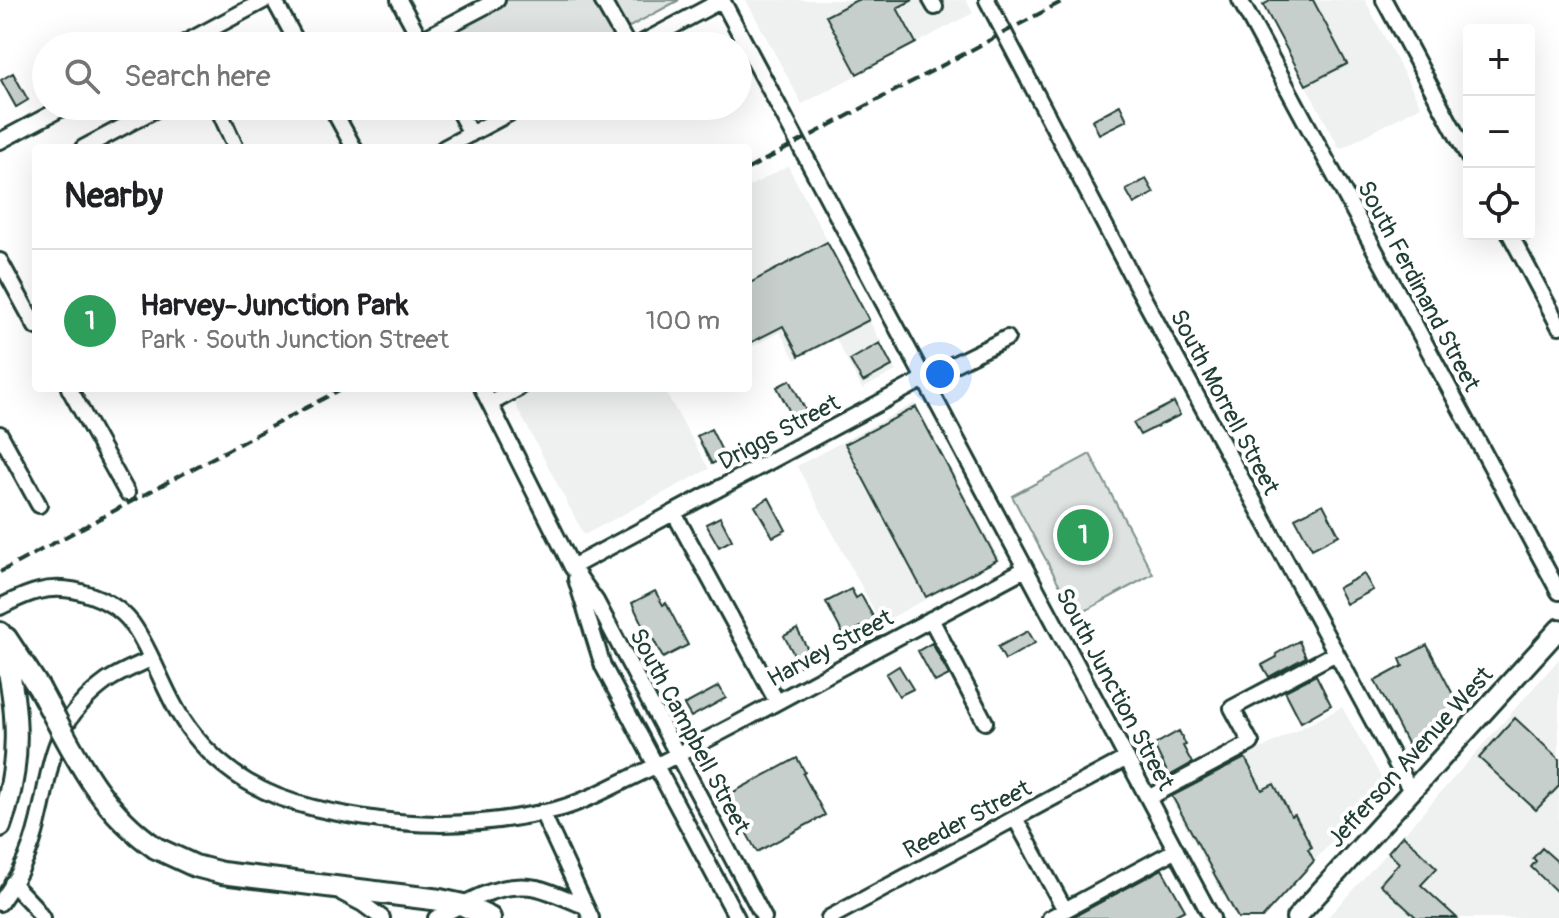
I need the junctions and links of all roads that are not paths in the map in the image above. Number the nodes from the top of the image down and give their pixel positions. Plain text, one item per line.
1 (265, 0) edge
2 (274, 0) edge
3 (399, 0) edge
4 (497, 0) edge
5 (602, 0) edge
6 (722, 0) edge
7 (987, 0) edge
8 (1240, 0) edge
9 (1384, 0) edge
10 (207, 32) edge
11 (291, 32) edge
12 (416, 32) edge
13 (441, 32) edge
14 (620, 32) edge
15 (662, 32) edge
16 (739, 32) edge
17 (752, 56) edge
18 (40, 120) edge
19 (136, 120) edge
20 (223, 120) edge
21 (339, 120) edge
22 (464, 120) edge
23 (497, 120) edge
24 (471, 134) junction
25 (0, 141) edge
26 (91, 144) edge
27 (234, 144) edge
28 (352, 144) edge
29 (452, 144) edge
30 (1463, 147) edge
31 (1513, 240) edge
32 (0, 261) edge
33 (32, 316) edge
34 (1559, 326) edge
35 (1007, 338) dead end
36 (924, 379) junction
37 (71, 392) edge
38 (484, 392) edge
39 (512, 392) edge
40 (490, 404) junction
41 (0, 434) edge
42 (127, 493) dead end
43 (39, 505) dead end
44 (674, 513) junction
45 (572, 567) junction
46 (1025, 569) junction
47 (1559, 592) edge
48 (0, 607) edge
49 (931, 619) junction
50 (1559, 629) edge
51 (0, 632) edge
52 (1336, 653) junction
53 (151, 659) junction
54 (777, 702) junction
55 (985, 722) dead end
56 (677, 755) junction
57 (1127, 758) junction
58 (657, 766) junction
59 (1411, 791) junction
60 (1148, 798) junction
61 (542, 812) junction
62 (1015, 818) junction
63 (0, 826) edge
64 (1176, 850) junction
65 (12, 883) junction
66 (323, 886) junction
67 (0, 903) edge
68 (463, 905) junction
69 (1065, 910) junction
70 (588, 912) edge
71 (42, 918) edge
72 (382, 918) edge
73 (436, 918) edge
74 (490, 918) edge
75 (737, 918) edge
76 (764, 918) edge
77 (829, 918) edge
78 (1050, 918) edge
79 (1212, 918) edge
80 (1296, 918) edge

1 - 10 street
2 - 11 street
3 - 12 street
4 - 13 street
5 - 14 street
6 - 15 street
6 - 16 street, South Junction Street
7 - 52 street, South Morrell Street
8 - 47 street, South Ferdinand Street
9 - 30 street
17 - 36 street, South Junction Street
18 - 25 street
19 - 26 street
20 - 27 street
21 - 28 street
22 - 24 street
23 - 24 street
24 - 29 street
31 - 34 street
32 - 33 street
35 - 36 street, Driggs Street
36 - 44 street, Driggs Street
36 - 46 street, South Junction Street
37 - 42 street
38 - 40 street, South Campbell Street
39 - 40 street
40 - 45 street, South Campbell Street
41 - 43 street
44 - 45 street, Driggs Street
44 - 54 street
45 - 56 street, South Campbell Street
45 - 58 street, South Campbell Street
46 - 49 street, Harvey Street
46 - 57 street, South Junction Street
48 - 53 street, Harvey Street
49 - 54 street, Harvey Street
49 - 55 street
50 - 59 main road, Jefferson Avenue West
51 - 63 highway
51 - 66 highway, bridge
52 - 59 street, South Morrell Street
52 - 60 street
53 - 61 street, Harvey Street
53 - 65 street
54 - 56 street, Harvey Street
56 - 58 street, Harvey Street
56 - 76 street, South Campbell Street
57 - 60 street, South Junction Street
57 - 62 street, Reeder Street
58 - 61 street, Harvey Street
58 - 75 street, South Campbell Street
59 - 80 main road, Jefferson Avenue West
60 - 64 street, South Junction Street
61 - 70 street
62 - 69 street
62 - 77 street, Reeder Street
64 - 69 street
64 - 79 street, South Junction Street
65 - 67 street
65 - 71 street
66 - 68 highway
66 - 72 street
68 - 70 street
68 - 73 street
68 - 74 highway
69 - 78 street

